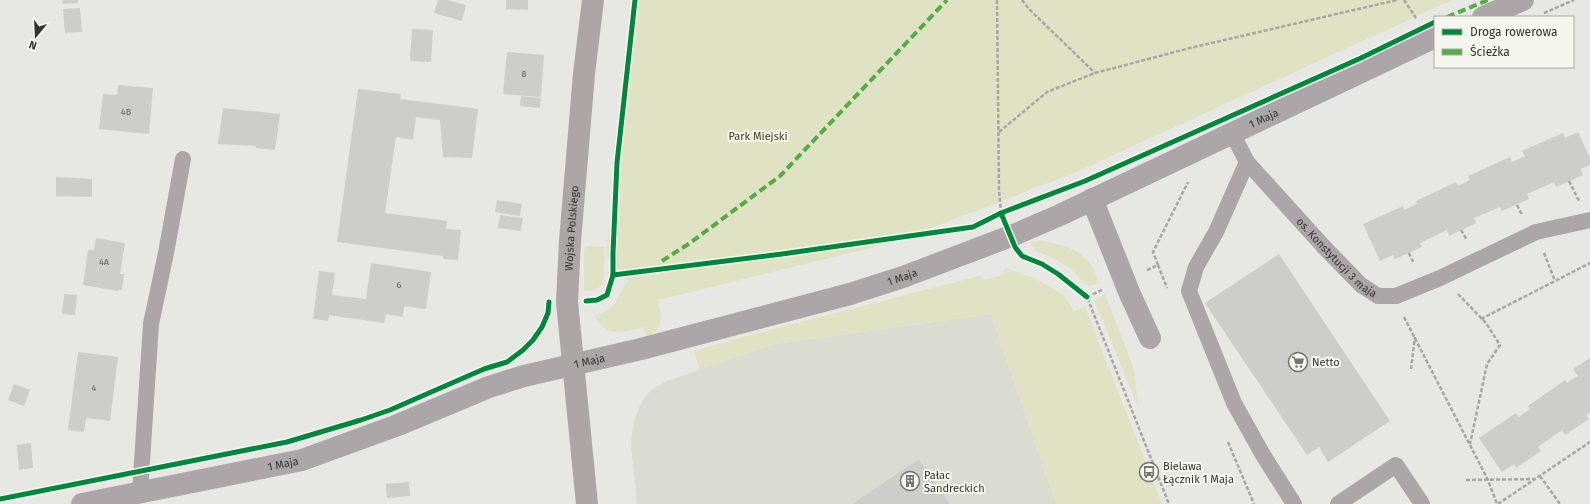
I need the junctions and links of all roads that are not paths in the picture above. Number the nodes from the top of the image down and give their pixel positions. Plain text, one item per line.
1 (593, 0) edge
2 (1523, 0) edge
3 (1485, 16) edge
4 (1434, 37) edge
5 (1232, 133) junction
6 (183, 159) dead end
7 (1247, 162) junction
8 (1092, 199) junction
9 (1590, 220) edge
10 (1150, 338) dead end
11 (574, 365) junction
12 (140, 492) junction
13 (82, 504) edge
14 (587, 504) edge
15 (1294, 504) edge
16 (1338, 504) edge
17 (1422, 504) edge

1 - 11 street, Wojska Polskiego
2 - 3 street
4 - 5 street, 1 Maja
5 - 7 lane, os. Konstytucji 3 maja
5 - 8 street, 1 Maja
6 - 12 lane
7 - 9 lane, os. Konstytucji 3 maja
7 - 15 lane
8 - 10 street
8 - 11 street, 1 Maja
11 - 12 street, 1 Maja
11 - 14 street, Wojska Polskiego
12 - 13 street, 1 Maja
16 - 17 lane

